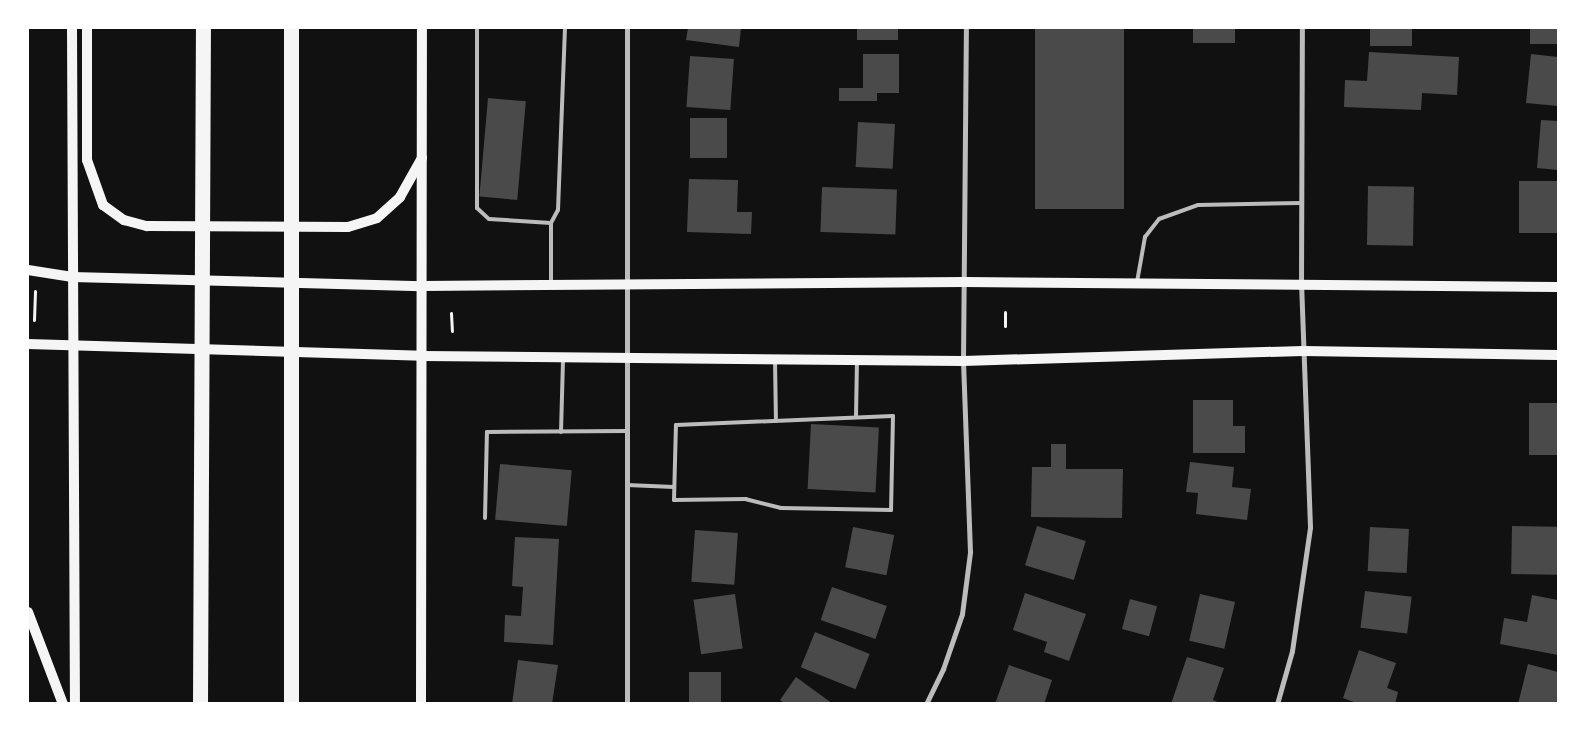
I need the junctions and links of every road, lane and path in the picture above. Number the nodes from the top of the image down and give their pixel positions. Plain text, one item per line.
1 (72, 28) edge
2 (87, 28) edge
3 (203, 28) edge
4 (291, 28) edge
5 (422, 28) edge
6 (477, 28) edge
7 (565, 28) edge
8 (627, 28) edge
9 (966, 28) edge
10 (1302, 28) edge
11 (422, 158) junction
12 (1301, 203) junction
13 (551, 224) junction
14 (28, 270) edge
15 (72, 277) junction
16 (965, 282) junction
17 (1137, 284) junction
18 (1301, 285) junction
19 (422, 286) junction
20 (552, 286) junction
21 (627, 286) junction
22 (1558, 286) edge
23 (35, 291) dead end
24 (1005, 312) dead end
25 (451, 313) dead end
26 (34, 320) dead end
27 (1005, 326) dead end
28 (452, 331) dead end
29 (28, 344) edge
30 (73, 348) junction
31 (1303, 351) junction
32 (422, 356) junction
33 (1558, 356) edge
34 (563, 357) junction
35 (629, 357) junction
36 (775, 359) junction
37 (857, 360) junction
38 (963, 361) junction
39 (856, 417) junction
40 (776, 421) junction
41 (628, 431) junction
42 (561, 432) junction
43 (627, 485) junction
44 (674, 487) junction
45 (486, 518) dead end
46 (28, 612) edge
47 (62, 704) edge
48 (75, 704) edge
49 (200, 704) edge
50 (291, 704) edge
51 (421, 704) edge
52 (627, 704) edge
53 (926, 704) edge
54 (1277, 704) edge

1 - 15 main road
2 - 11 main road
3 - 49 highway
4 - 50 highway
5 - 11 main road
6 - 13 lane
7 - 13 lane
8 - 21 street
9 - 16 street
10 - 12 street
11 - 19 main road
12 - 17 lane
12 - 18 street
13 - 20 lane
14 - 15 main road
15 - 19 main road
15 - 30 main road
16 - 17 main road
16 - 21 main road
16 - 38 street
17 - 18 main road
18 - 22 main road
18 - 31 street
19 - 20 main road
19 - 32 main road
20 - 21 main road
21 - 35 street
23 - 26 path
24 - 27 path
25 - 28 path
29 - 30 main road
30 - 32 main road
30 - 48 main road
31 - 33 main road
31 - 38 main road
31 - 54 street
32 - 34 main road
32 - 51 main road
34 - 35 main road
34 - 42 lane
35 - 36 main road
35 - 41 street
36 - 37 main road
36 - 40 lane
37 - 38 main road
37 - 39 lane
38 - 53 street
39 - 40 lane
39 - 44 lane
40 - 44 lane
41 - 42 lane
41 - 43 street
42 - 45 lane
43 - 44 lane
43 - 52 street
46 - 47 main road

